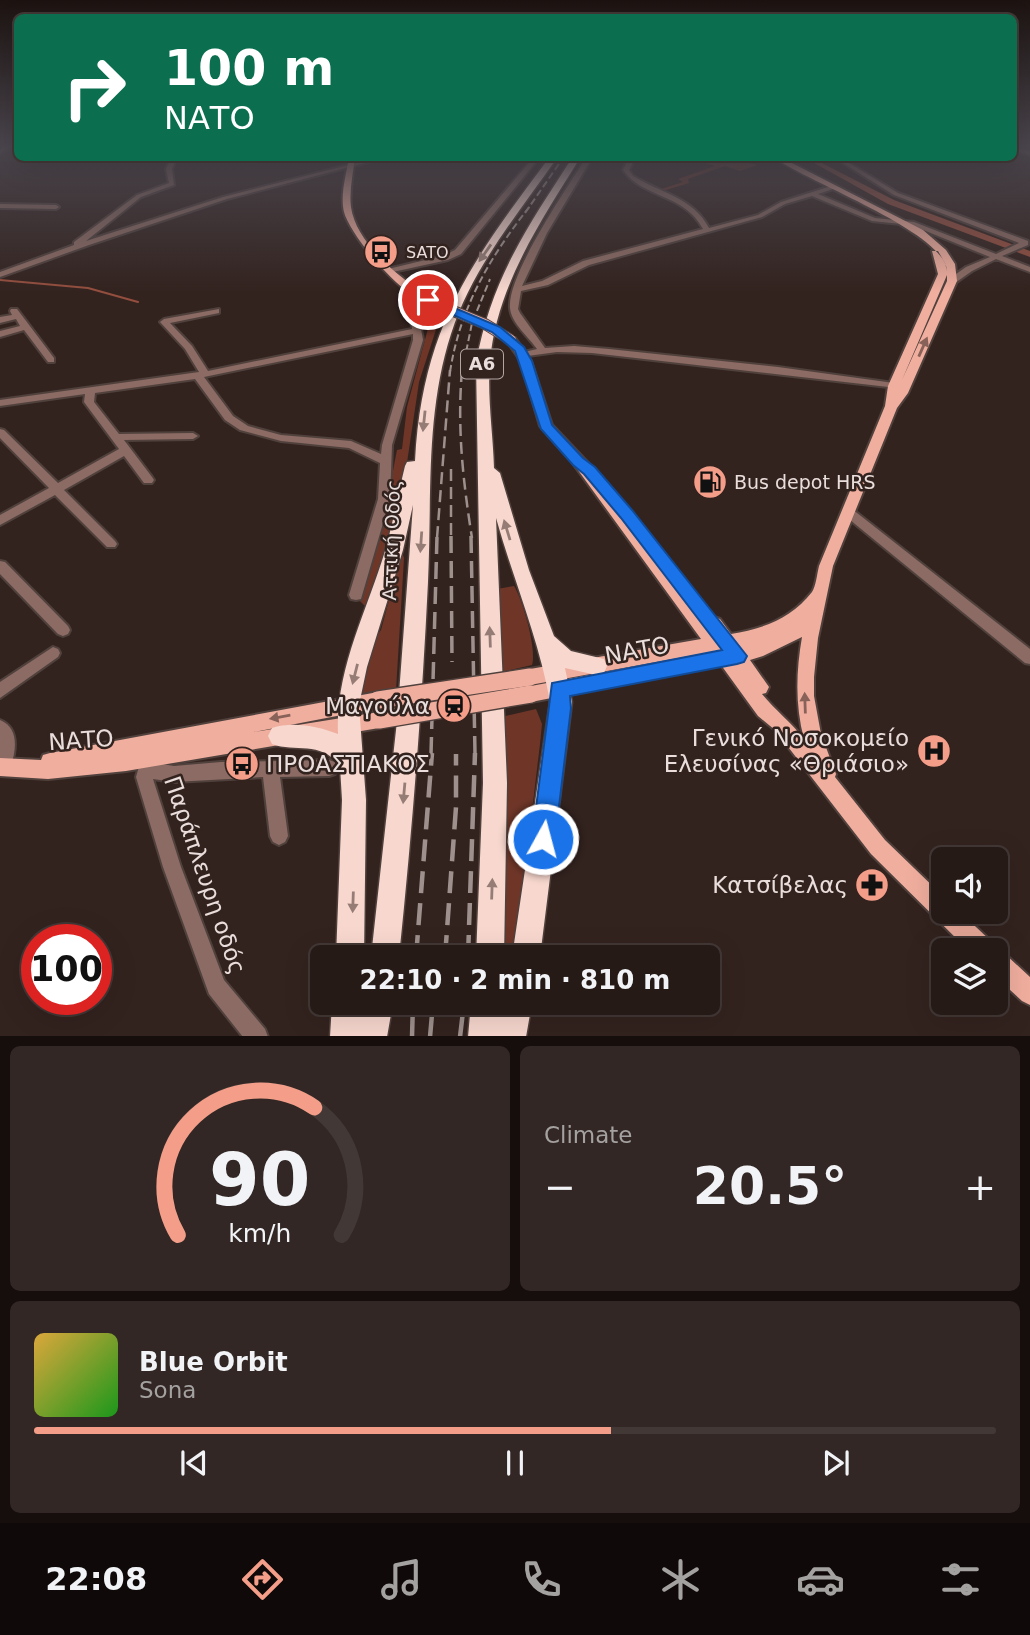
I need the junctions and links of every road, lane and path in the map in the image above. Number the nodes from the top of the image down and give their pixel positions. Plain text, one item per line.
1 (141, 195) edge
2 (234, 195) edge
3 (347, 195) edge
4 (505, 195) edge
5 (526, 195) edge
6 (553, 195) edge
7 (567, 195) edge
8 (670, 195) edge
9 (807, 195) edge
10 (815, 195) edge
11 (832, 195) edge
12 (842, 195) edge
13 (847, 195) edge
14 (901, 195) edge
15 (836, 204) junction
16 (0, 206) edge
17 (56, 207) dead end
18 (896, 222) junction
19 (707, 230) junction
20 (74, 247) junction
21 (999, 256) junction
22 (1030, 270) edge
23 (391, 271) junction
24 (0, 275) edge
25 (952, 281) junction
26 (518, 289) junction
27 (417, 294) junction
28 (216, 311) dead end
29 (16, 314) joint
30 (0, 320) edge
31 (25, 327) junction
32 (416, 331) junction
33 (0, 334) edge
34 (540, 347) junction
35 (521, 352) junction
36 (51, 360) dead end
37 (201, 375) junction
38 (894, 386) junction
39 (90, 389) junction
40 (0, 403) edge
41 (891, 407) junction
42 (482, 417) junction
43 (0, 432) edge
44 (193, 436) dead end
45 (116, 437) junction
46 (422, 449) junction
47 (126, 450) junction
48 (384, 460) junction
49 (578, 462) junction
50 (148, 480) dead end
51 (57, 488) junction
52 (848, 512) junction
53 (0, 520) edge
54 (111, 544) dead end
55 (0, 566) edge
56 (821, 586) junction
57 (356, 595) dead end
58 (816, 611) junction
59 (701, 624) junction
60 (63, 630) dead end
61 (545, 639) junction
62 (689, 650) junction
63 (727, 651) junction
64 (53, 653) dead end
65 (1030, 658) edge
66 (596, 666) junction
67 (557, 681) junction
68 (531, 685) junction
69 (0, 691) edge
70 (348, 715) junction
71 (0, 728) edge
72 (280, 736) junction
73 (148, 764) junction
74 (340, 765) junction
75 (1, 767) edge
76 (34, 767) junction
77 (270, 769) junction
78 (833, 791) junction
79 (279, 836) dead end
80 (931, 900) edge
81 (956, 924) edge
82 (971, 938) edge
83 (351, 945) edge
84 (386, 945) edge
85 (490, 945) edge
86 (528, 945) edge
87 (1008, 972) edge
88 (1030, 993) edge
89 (346, 1015) edge
90 (376, 1015) edge
91 (485, 1015) edge
92 (515, 1015) edge
93 (256, 1036) edge
94 (345, 1036) edge
95 (372, 1036) edge
96 (483, 1036) edge
97 (511, 1036) edge

1 - 20 street
2 - 20 street
3 - 23 main road
4 - 23 street
5 -> 46 highway, Αττική Οδός / Α6
6 - 42 highway, Α6
7 - 26 street
8 - 19 street
9 - 19 street
10 - 15 street
11 - 15 street
12 - 18 main road, ΝΑΤΟ
13 - 18 main road, ΝΑΤΟ
14 - 21 street
15 - 18 street
16 - 17 street
18 - 21 street
18 - 25 main road, ΝΑΤΟ
18 - 38 main road, ΝΑΤΟ
19 - 26 street
20 - 24 street
21 - 22 street
21 - 25 street
23 - 27 main road
41 -> 25 main road, ΝΑΤΟ
26 - 34 street
27 - 32 street
27 - 35 main road, bridge
28 - 37 street
29 - 30 street
29 - 31 street
31 - 33 street
31 - 36 street
32 - 37 street
32 - 48 street
34 - 35 street
34 - 38 street
35 - 49 main road
37 - 39 street
37 - 48 street
38 - 41 main road, ΝΑΤΟ
39 - 40 street
39 - 45 street
41 - 52 main road, ΝΑΤΟ
61 -> 42 highway
85 -> 42 highway, Α6
43 - 51 street
44 - 45 street
45 - 47 street
46 -> 70 highway
46 -> 84 highway, Αττική Οδός / Α6
47 - 50 street
47 - 51 street
48 - 57 street
49 - 59 main road
49 - 63 main road
51 - 53 street
51 - 54 street
52 - 56 main road, ΝΑΤΟ
52 - 65 street
55 - 60 street
56 - 58 main road, ΝΑΤΟ
56 - 63 main road, ΝΑΤΟ
58 - 63 main road, ΝΑΤΟ
78 -> 58 main road
59 - 62 main road
59 - 63 main road
61 - 66 highway
61 - 67 highway
62 - 63 main road, ΝΑΤΟ
62 - 66 main road, ΝΑΤΟ
63 - 67 main road, ΝΑΤΟ
63 - 78 main road
64 - 69 street
66 - 67 main road, ΝΑΤΟ
67 - 68 main road, ΝΑΤΟ
67 - 86 highway
68 - 70 main road, ΝΑΤΟ, bridge
68 - 70 main road, ΝΑΤΟ, bridge
70 - 72 main road, ΝΑΤΟ
70 - 74 highway
70 -> 76 main road, ΝΑΤΟ
71 - 75 street
72 - 73 main road, ΝΑΤΟ
72 - 74 highway
73 - 76 main road, ΝΑΤΟ
73 - 77 street
73 - 93 street, Παράπλευρη οδός
74 - 77 street
74 -> 83 highway
75 - 76 main road
77 - 79 street
78 - 80 main road
81 - 82 main road
87 - 88 main road
89 - 94 highway
90 - 95 highway
91 - 96 highway
92 - 97 highway

